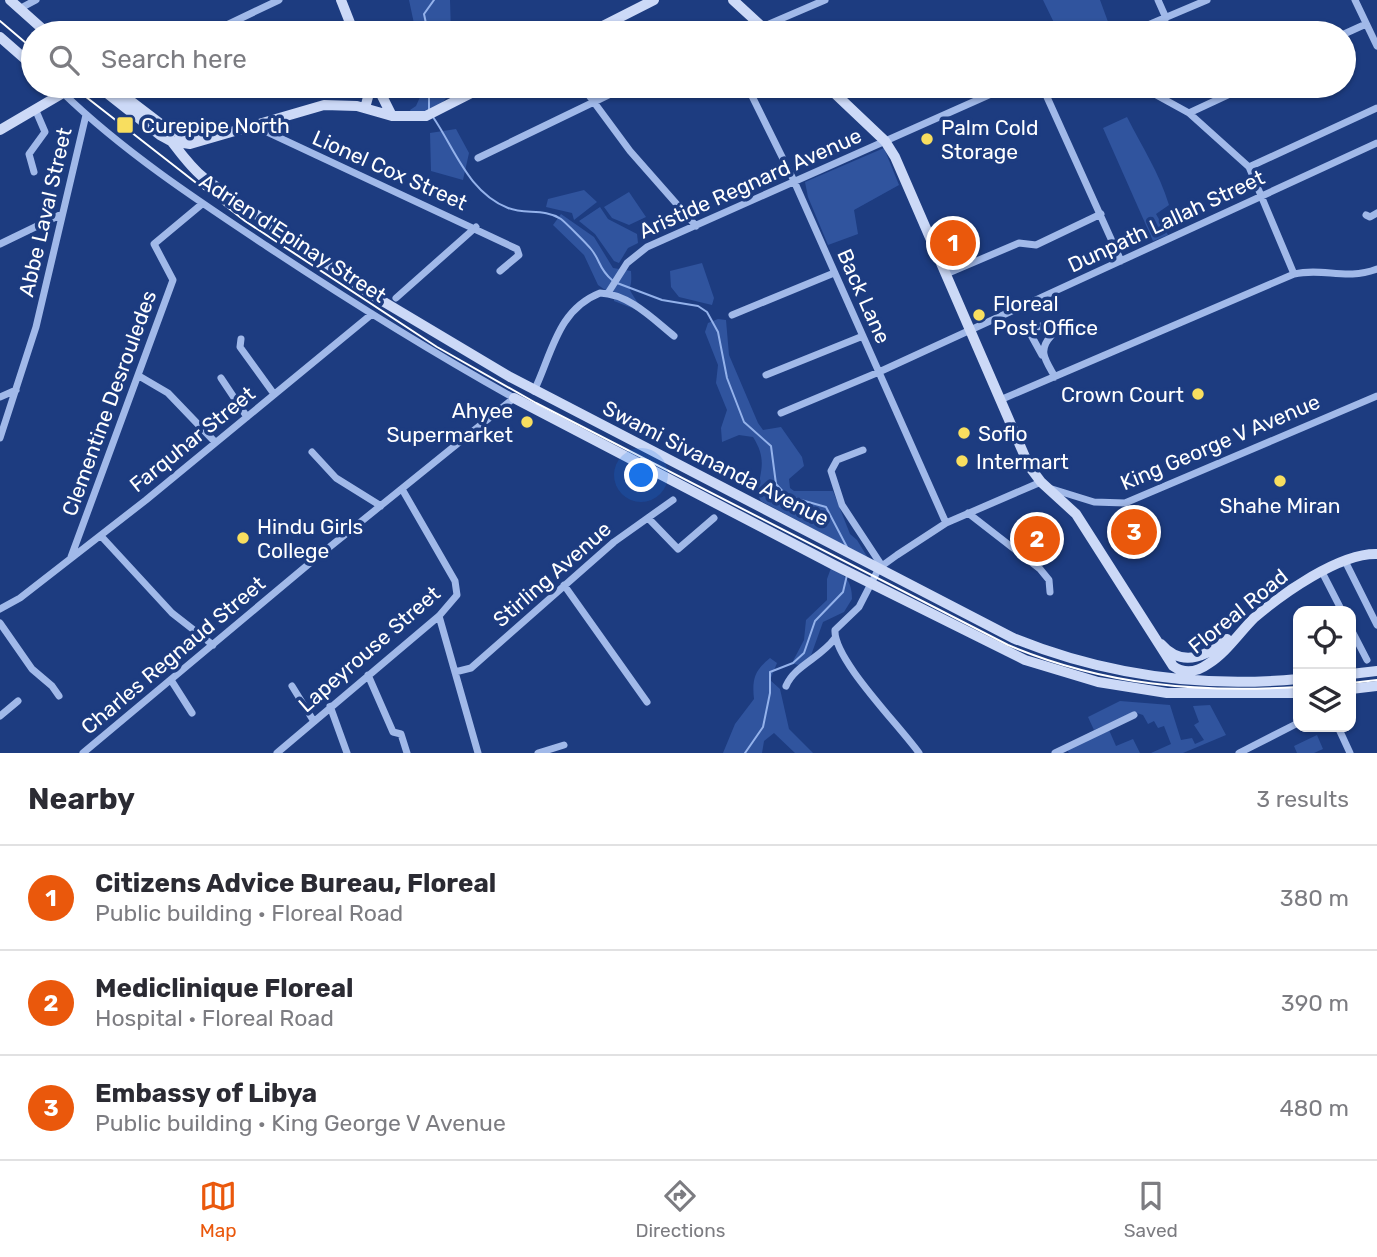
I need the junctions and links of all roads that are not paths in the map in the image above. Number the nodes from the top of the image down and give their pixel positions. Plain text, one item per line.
1 (10, 0) edge
2 (36, 0) edge
3 (279, 0) edge
4 (341, 0) edge
5 (654, 0) edge
6 (733, 0) edge
7 (825, 0) edge
8 (1158, 0) edge
9 (1206, 0) edge
10 (1355, 0) edge
11 (19, 9) junction
12 (1166, 18) junction
13 (33, 21) edge
14 (235, 21) edge
15 (350, 21) edge
16 (613, 21) edge
17 (756, 21) edge
18 (784, 21) edge
19 (1159, 21) edge
20 (1366, 23) junction
21 (1356, 28) edge
22 (0, 37) edge
23 (1377, 46) edge
24 (21, 55) edge
25 (50, 98) edge
26 (68, 98) edge
27 (114, 98) edge
28 (126, 98) edge
29 (368, 98) edge
30 (383, 98) edge
31 (461, 98) edge
32 (590, 98) edge
33 (599, 98) edge
34 (753, 98) edge
35 (840, 98) edge
36 (982, 98) edge
37 (1048, 98) edge
38 (1162, 98) edge
39 (1221, 98) edge
40 (592, 101) junction
41 (365, 107) junction
42 (1377, 108) edge
43 (36, 111) junction
44 (1189, 113) junction
45 (86, 115) junction
46 (392, 116) junction
47 (153, 120) junction
48 (254, 126) junction
49 (0, 130) edge
50 (201, 140) junction
51 (172, 141) junction
52 (885, 141) junction
53 (1377, 143) edge
54 (190, 144) junction
55 (181, 157) junction
56 (478, 158) dead end
57 (1249, 167) junction
58 (34, 172) dead end
59 (794, 181) junction
60 (1261, 196) junction
61 (202, 204) junction
62 (1377, 213) edge
63 (62, 214) junction
64 (1101, 214) junction
65 (1366, 215) dead end
66 (696, 226) junction
67 (476, 227) junction
68 (0, 244) edge
69 (1121, 261) junction
70 (1377, 269) edge
71 (500, 271) dead end
72 (834, 273) junction
73 (946, 274) junction
74 (1294, 274) junction
75 (608, 291) junction
76 (396, 298) dead end
77 (372, 314) junction
78 (732, 315) dead end
79 (1047, 324) dead end
80 (970, 330) junction
81 (863, 336) junction
82 (1051, 336) dead end
83 (674, 337) dead end
84 (241, 339) dead end
85 (1042, 356) junction
86 (879, 372) junction
87 (766, 375) dead end
88 (139, 376) junction
89 (1055, 377) junction
90 (221, 378) dead end
91 (16, 390) junction
92 (534, 391) junction
93 (274, 394) junction
94 (1377, 396) edge
95 (0, 397) edge
96 (514, 398) junction
97 (1000, 400) junction
98 (781, 413) dead end
99 (247, 417) junction
100 (0, 438) edge
101 (215, 442) junction
102 (863, 450) dead end
103 (312, 452) dead end
104 (1041, 482) junction
105 (1051, 488) junction
106 (402, 489) junction
107 (673, 500) dead end
108 (381, 506) junction
109 (968, 513) junction
110 (714, 518) dead end
111 (649, 519) junction
112 (946, 523) junction
113 (101, 536) junction
114 (1377, 554) edge
115 (70, 557) junction
116 (1345, 561) junction
117 (880, 567) junction
118 (1322, 572) junction
119 (867, 581) junction
120 (564, 585) junction
121 (1050, 592) dead end
122 (1339, 606) edge
123 (0, 609) edge
124 (439, 615) junction
125 (0, 623) edge
126 (1377, 625) edge
127 (835, 638) junction
128 (1356, 639) edge
129 (213, 645) junction
130 (1367, 660) dead end
131 (1377, 671) edge
132 (456, 672) junction
133 (1356, 673) edge
134 (368, 675) junction
135 (1293, 679) edge
136 (171, 680) junction
137 (292, 686) dead end
138 (786, 686) dead end
139 (1377, 688) edge
140 (1356, 690) edge
141 (1293, 693) edge
142 (59, 696) dead end
143 (18, 701) dead end
144 (647, 702) dead end
145 (330, 706) junction
146 (192, 713) dead end
147 (1134, 715) dead end
148 (0, 716) edge
149 (313, 720) junction
150 (1293, 725) edge
151 (1340, 732) edge
152 (564, 745) dead end
153 (1239, 752) edge
154 (83, 753) edge
155 (277, 753) edge
156 (346, 753) edge
157 (407, 753) edge
158 (478, 753) edge
159 (538, 753) edge
160 (919, 753) edge
161 (1055, 753) edge
162 (1350, 753) edge

1 - 11 street
2 - 11 street
3 - 14 street
4 - 15 street
5 - 16 street
6 - 17 street
7 - 18 street
8 - 12 street
9 - 12 street
10 - 20 street
11 - 13 street
12 - 19 street
20 - 21 street
20 - 23 street
22 - 24 street
25 - 43 street
26 - 45 street, Adrien d'Epinay Street
27 - 51 street
28 - 47 street
29 - 41 street
30 - 46 street
31 - 46 street
32 - 40 street
33 - 40 street
34 - 59 street, Back Lane
35 - 52 street
36 - 52 street, Aristide Regnard Avenue
37 - 64 street
38 - 44 street
39 - 44 street
40 - 56 street
40 - 66 street
41 - 46 street
41 - 48 street
42 - 57 street
43 - 49 street
43 - 58 street
44 - 57 street
45 - 61 street, Adrien d'Epinay Street
45 - 63 street, Abbe Laval Street
47 - 50 street
47 - 51 street
48 - 50 street
48 - 67 street, Lionel Cox Street
50 - 54 street
51 - 54 street
51 - 55 street, Swami Sivananda Avenue
52 - 59 street, Aristide Regnard Avenue
52 - 73 street
53 - 60 street, Dunpath Lallah Street
54 - 55 street
55 - 92 street, Swami Sivananda Avenue
57 - 60 street
59 - 66 street, Aristide Regnard Avenue
59 - 72 street, Back Lane
60 - 69 street, Dunpath Lallah Street
60 - 74 street
61 - 77 street, Adrien d'Epinay Street
61 - 88 street, Clementine Desrouledes
62 - 65 street
63 - 68 street
63 - 91 street, Abbe Laval Street
64 - 69 street
64 - 73 street
66 - 75 street, Aristide Regnard Avenue
67 - 71 street, Lionel Cox Street
67 - 76 street, Lionel Cox Street
69 - 80 street, Dunpath Lallah Street
70 - 74 street
72 - 78 street
72 - 81 street, Back Lane
73 - 80 street
74 - 89 street
75 - 83 street
75 - 92 street
77 - 93 street, Farquhar Street
77 - 96 street, Adrien d'Epinay Street
79 - 85 street
80 - 86 street, Dunpath Lallah Street
80 - 97 street
81 - 86 street, Back Lane
81 - 87 street
82 - 85 street
84 - 93 street
85 - 89 street
86 - 98 street, Dunpath Lallah Street
86 - 112 street, Back Lane
88 - 101 street
88 - 115 street, Clementine Desrouledes
89 - 97 street
90 - 99 street
91 - 95 street
91 - 100 street, Abbe Laval Street
92 - 117 street, Swami Sivananda Avenue
93 - 99 street, Farquhar Street
94 - 105 street, King George V Avenue
96 - 106 street, Charles Regnaud Street
96 - 119 street
97 - 104 street
99 - 101 street, Farquhar Street
101 - 113 street, Farquhar Street
102 - 117 street
103 - 108 street
104 - 105 street
104 - 109 street
105 - 118 street, Floreal Road
106 - 108 street, Charles Regnaud Street
106 - 124 street, Lapeyrouse Street
107 - 111 street, Stirling Avenue
108 - 129 street, Charles Regnaud Street
109 - 112 street
109 - 121 street
110 - 111 street
111 - 120 street, Stirling Avenue
112 - 117 street
113 - 115 street, Farquhar Street
113 - 129 street
114 - 116 street, Floreal Road
115 - 123 street, Farquhar Street
116 - 118 street, Floreal Road
116 - 126 street
117 - 119 street
117 - 135 street, Swami Sivananda Avenue
118 - 122 street
119 - 127 street
119 - 141 street
120 - 132 street, Stirling Avenue
120 - 144 street
124 - 132 street
124 - 134 street, Lapeyrouse Street
125 - 142 street
127 - 138 street
127 - 160 street
128 - 130 street
129 - 136 street, Charles Regnaud Street
131 - 133 street
132 - 158 street
134 - 145 street, Lapeyrouse Street
134 - 157 street
136 - 146 street
136 - 154 street, Charles Regnaud Street
137 - 149 street
139 - 140 street
143 - 148 street
145 - 149 street, Lapeyrouse Street
145 - 156 street
147 - 161 street
149 - 155 street, Lapeyrouse Street
150 - 153 street
151 - 162 street
152 - 159 street

